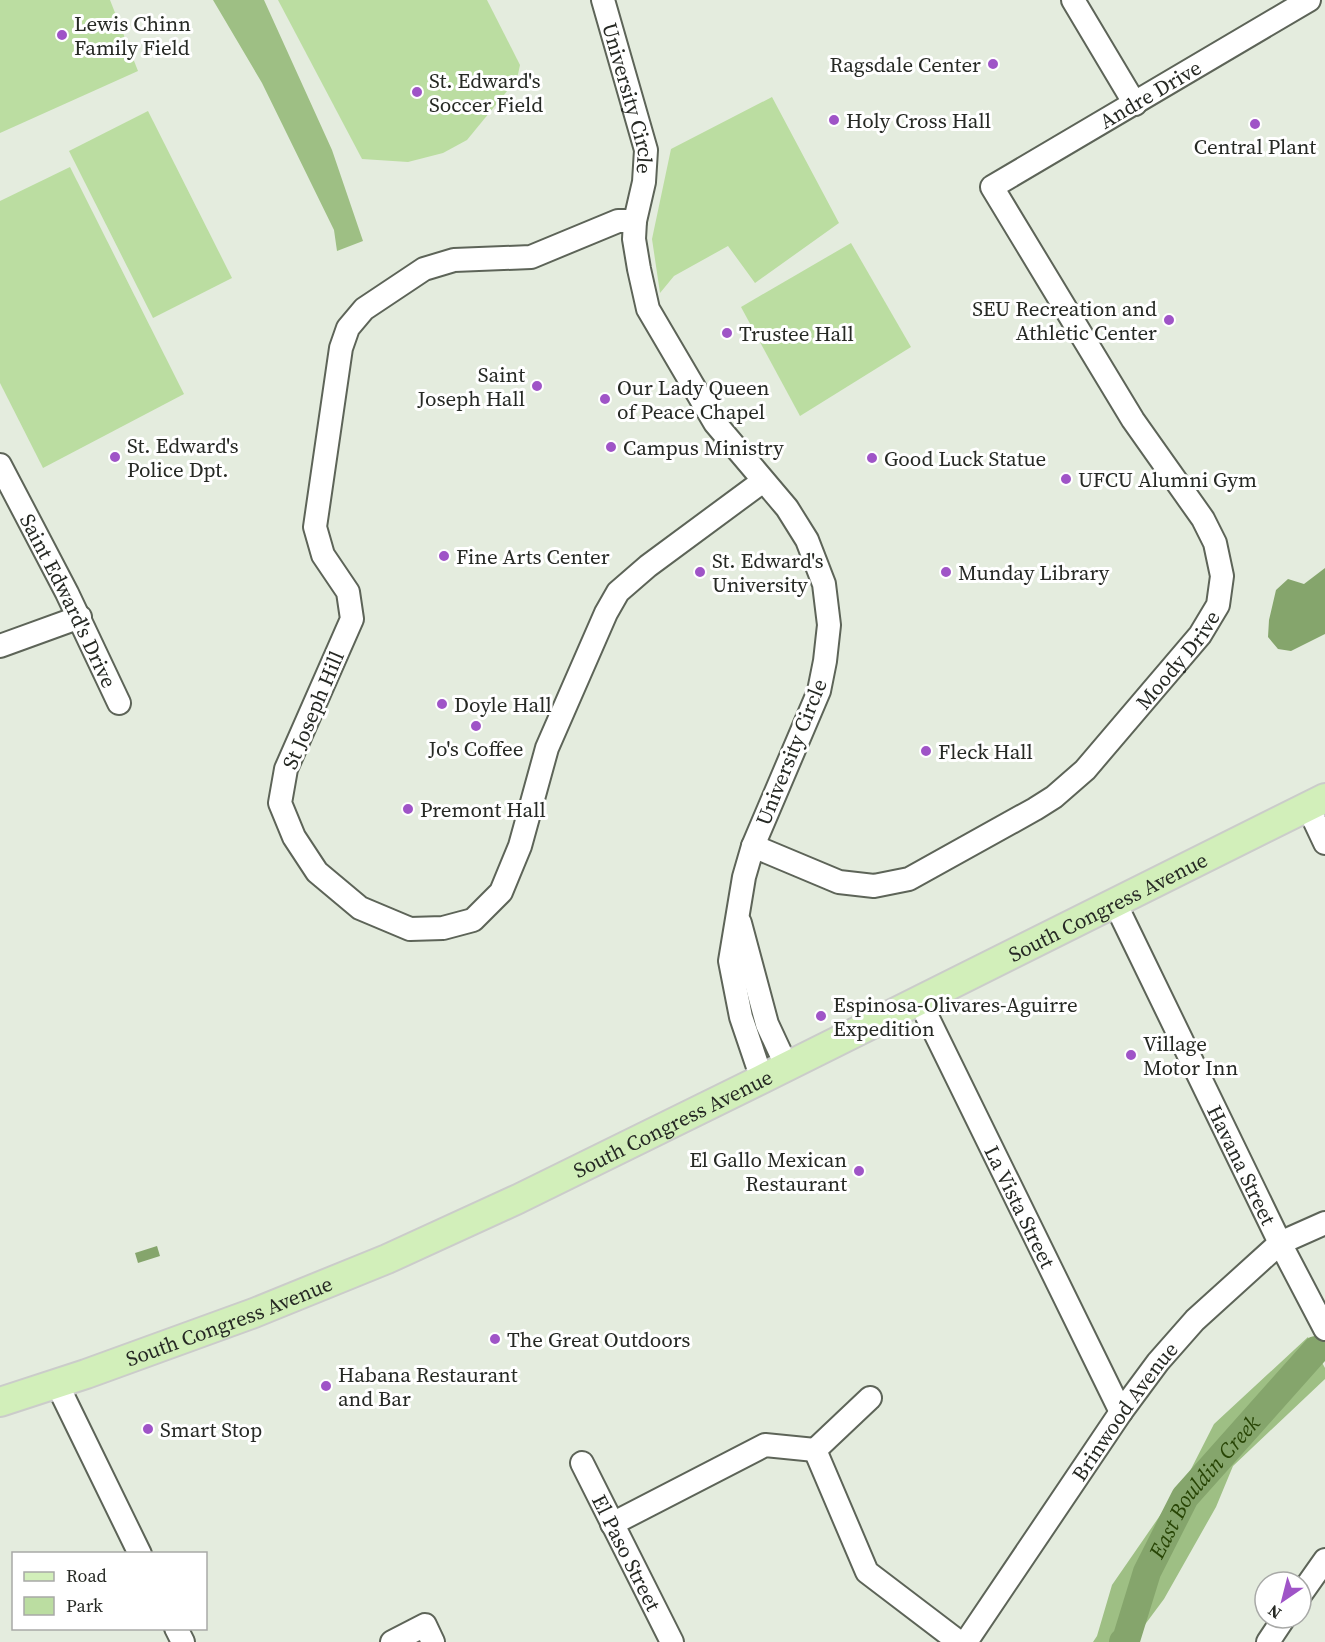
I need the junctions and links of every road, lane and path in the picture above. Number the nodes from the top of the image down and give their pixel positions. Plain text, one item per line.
1 (603, 0) edge
2 (1073, 0) edge
3 (1309, 0) edge
4 (1135, 104) junction
5 (992, 188) joint
6 (635, 220) junction
7 (0, 465) edge
8 (763, 481) junction
9 (80, 617) junction
10 (0, 646) edge
11 (119, 703) dead end
12 (1316, 802) edge
13 (1325, 843) edge
14 (753, 846) junction
15 (1115, 903) junction
16 (738, 916) junction
17 (919, 1000) junction
18 (787, 1067) junction
19 (762, 1079) junction
20 (1325, 1223) edge
21 (1280, 1243) junction
22 (1325, 1329) edge
23 (57, 1384) junction
24 (870, 1398) dead end
25 (0, 1402) edge
26 (1121, 1412) junction
27 (815, 1450) junction
28 (582, 1463) dead end
29 (612, 1524) junction
30 (139, 1552) edge
31 (1325, 1560) edge
32 (1313, 1577) edge
33 (429, 1634) edge
34 (392, 1642) edge
35 (672, 1642) edge
36 (959, 1642) edge
37 (966, 1642) edge

1 - 6 street, University Circle
2 - 4 street
3 - 4 street, Andre Drive
4 - 5 street, Andre Drive
5 - 14 street, Moody Drive
6 - 8 street, University Circle
6 - 8 street, St Joseph Hill
7 - 9 street, Saint Edward's Drive
8 - 14 street, University Circle
9 - 10 street
9 - 11 street, Saint Edward's Drive
12 - 13 street
12 - 15 main road, South Congress Avenue
14 - 16 street, University Circle
15 - 17 main road, South Congress Avenue
15 - 21 street, Havana Street
16 - 18 street, University Circle
16 - 19 street, University Circle
17 - 18 main road, South Congress Avenue
17 - 26 street, La Vista Street
18 - 19 main road, South Congress Avenue
19 - 23 main road, South Congress Avenue
20 - 21 street, Brinwood Avenue
21 - 22 street, Havana Street
21 - 26 street, Brinwood Avenue
23 - 25 main road, South Congress Avenue
23 - 30 street
24 - 27 street
26 - 37 street, Brinwood Avenue
27 - 29 street
27 - 36 street
28 - 29 street, El Paso Street
29 - 35 street, El Paso Street
31 - 32 street
33 - 34 street

